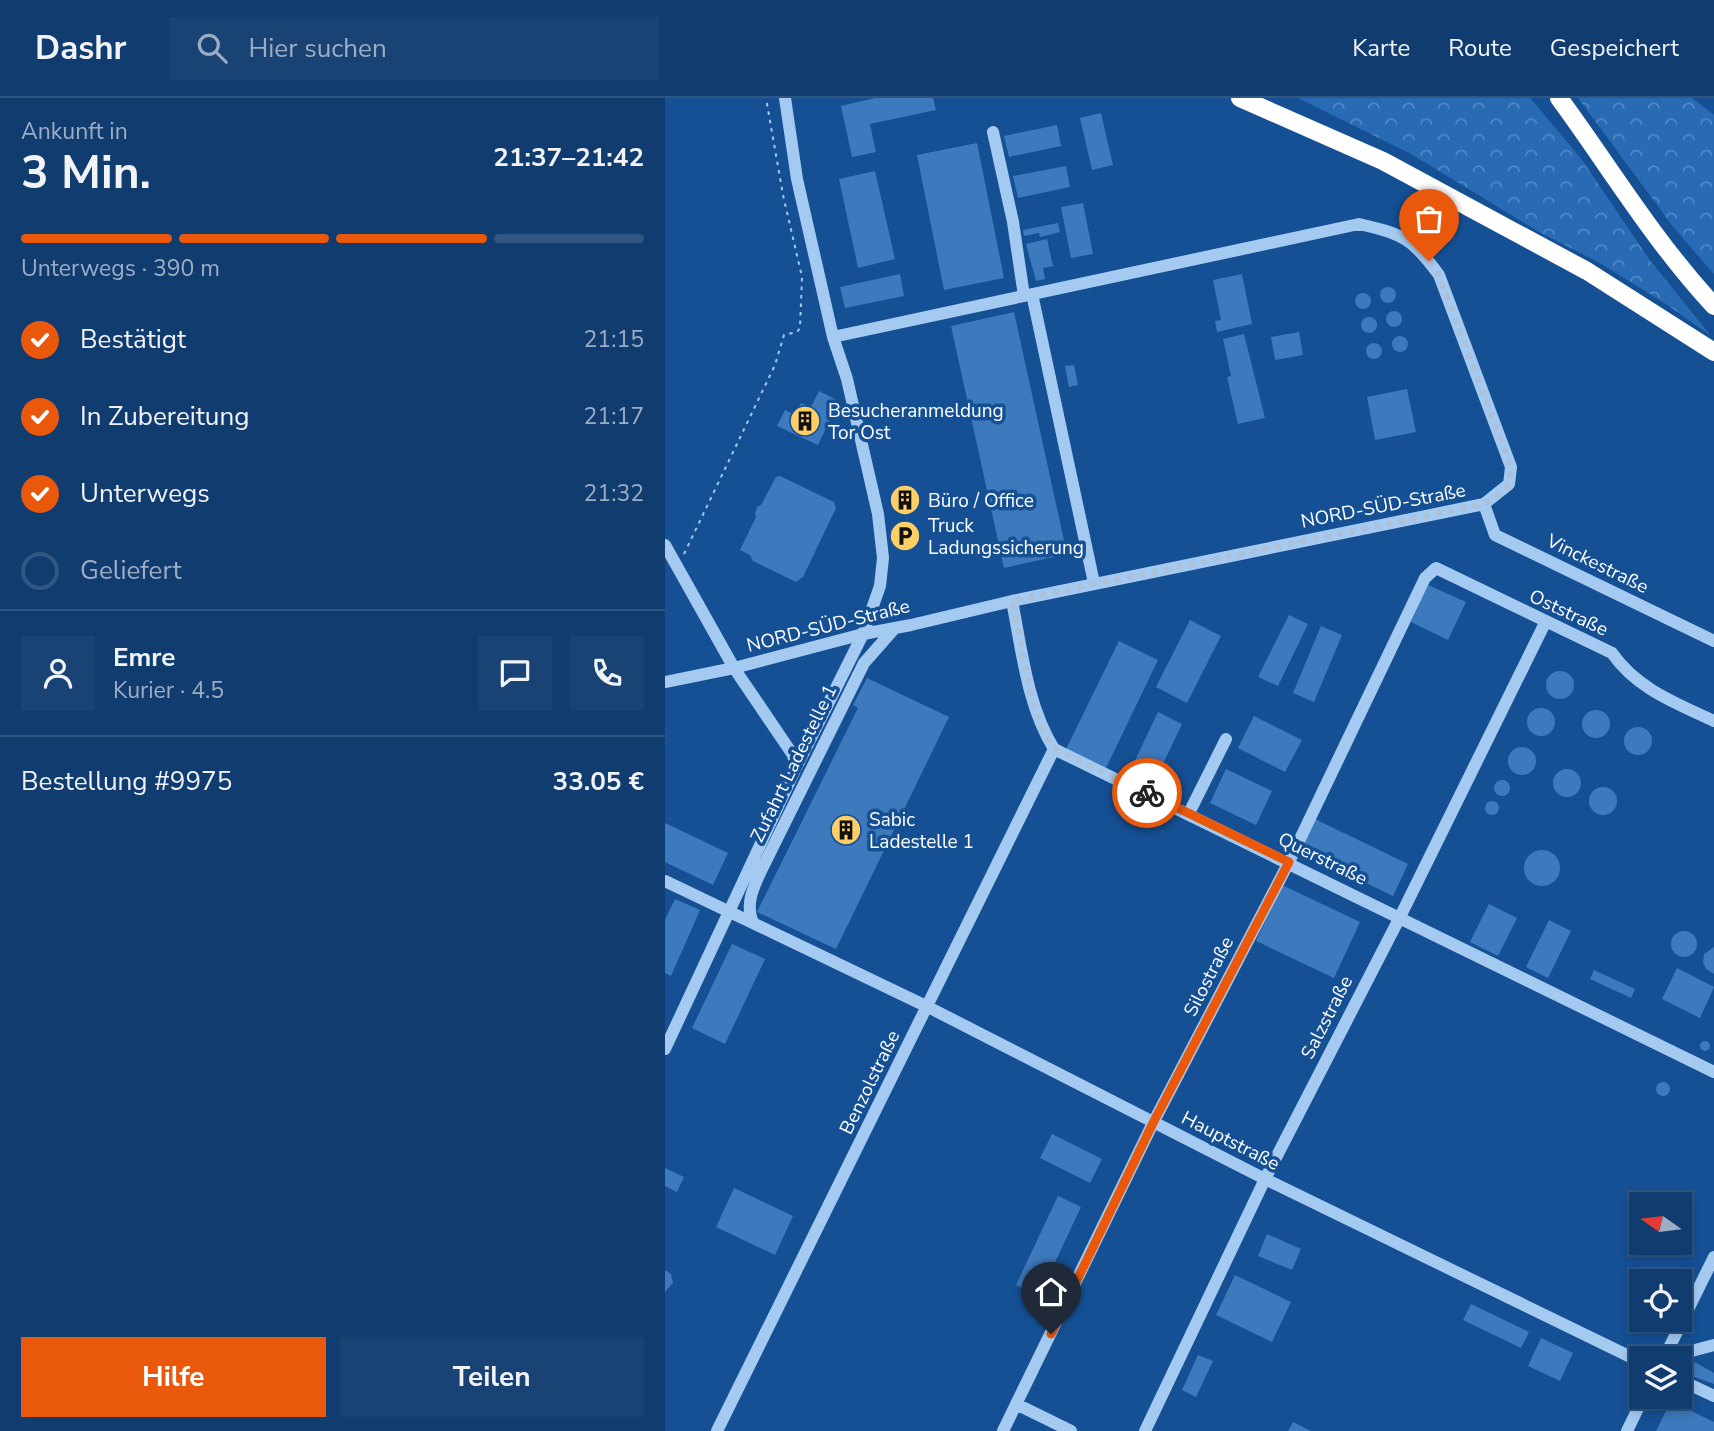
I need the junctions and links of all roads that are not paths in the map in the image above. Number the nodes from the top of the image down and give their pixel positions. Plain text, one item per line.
1 (785, 98) edge
2 (1240, 98) edge
3 (1559, 98) edge
4 (993, 132) dead end
5 (1028, 295) junction
6 (1714, 306) edge
7 (833, 337) junction
8 (1714, 352) edge
9 (1484, 504) junction
10 (665, 545) edge
11 (1436, 568) joint
12 (1094, 583) junction
13 (1012, 601) junction
14 (1545, 623) junction
15 (894, 629) junction
16 (863, 634) junction
17 (1714, 641) edge
18 (734, 668) junction
19 (665, 682) edge
20 (1714, 722) edge
21 (1226, 739) dead end
22 (1054, 748) junction
23 (796, 768) junction
24 (1189, 813) junction
25 (1289, 862) junction
26 (665, 881) edge
27 (730, 913) junction
28 (1400, 917) junction
29 (753, 923) junction
30 (928, 1007) junction
31 (665, 1049) edge
32 (1714, 1072) edge
33 (1153, 1123) junction
34 (1265, 1179) junction
35 (1714, 1257) edge
36 (1714, 1344) edge
37 (1671, 1346) edge
38 (1692, 1350) edge
39 (1629, 1356) edge
40 (1692, 1385) edge
41 (1714, 1396) edge
42 (1016, 1404) junction
43 (1638, 1409) edge
44 (717, 1431) edge
45 (1003, 1431) edge
46 (1071, 1431) edge
47 (1145, 1431) edge
48 (1627, 1431) edge

1 - 7 street
2 - 8 highway
3 - 6 highway
4 - 5 street
5 - 7 street, NORD-SÜD-Straße
5 - 9 street, NORD-SÜD-Straße
5 - 12 street
7 - 16 street
9 - 12 street, NORD-SÜD-Straße
9 - 17 street, Vinckestraße
10 - 18 street
11 - 14 street, Oststraße
11 - 25 street, Silostraße
12 - 13 street, NORD-SÜD-Straße
13 - 15 street, NORD-SÜD-Straße
13 - 22 street
14 - 20 street, Oststraße
14 - 28 street, Salzstraße
15 - 16 street, NORD-SÜD-Straße
15 - 29 street, Zufahrt Ladestelle 1
16 - 18 street, NORD-SÜD-Straße
16 - 23 street
18 - 19 street, NORD-SÜD-Straße
18 - 23 street
21 - 24 street
22 - 24 street, Querstraße
22 - 30 street, Benzolstraße
23 - 27 street
24 - 25 street, Querstraße
25 - 28 street, Querstraße
25 - 33 street, Silostraße
26 - 27 street, Hauptstraße
27 - 29 street, Hauptstraße
27 - 31 street
28 - 32 street, Querstraße
28 - 34 street, Salzstraße
29 - 30 street, Hauptstraße
30 - 33 street, Hauptstraße
30 - 44 street, Benzolstraße
33 - 34 street, Hauptstraße
33 - 42 street, Silostraße
34 - 39 street, Hauptstraße
34 - 47 street, Salzstraße
35 - 37 street
36 - 38 street
40 - 41 street
42 - 45 street, Silostraße
42 - 46 street
43 - 48 street

